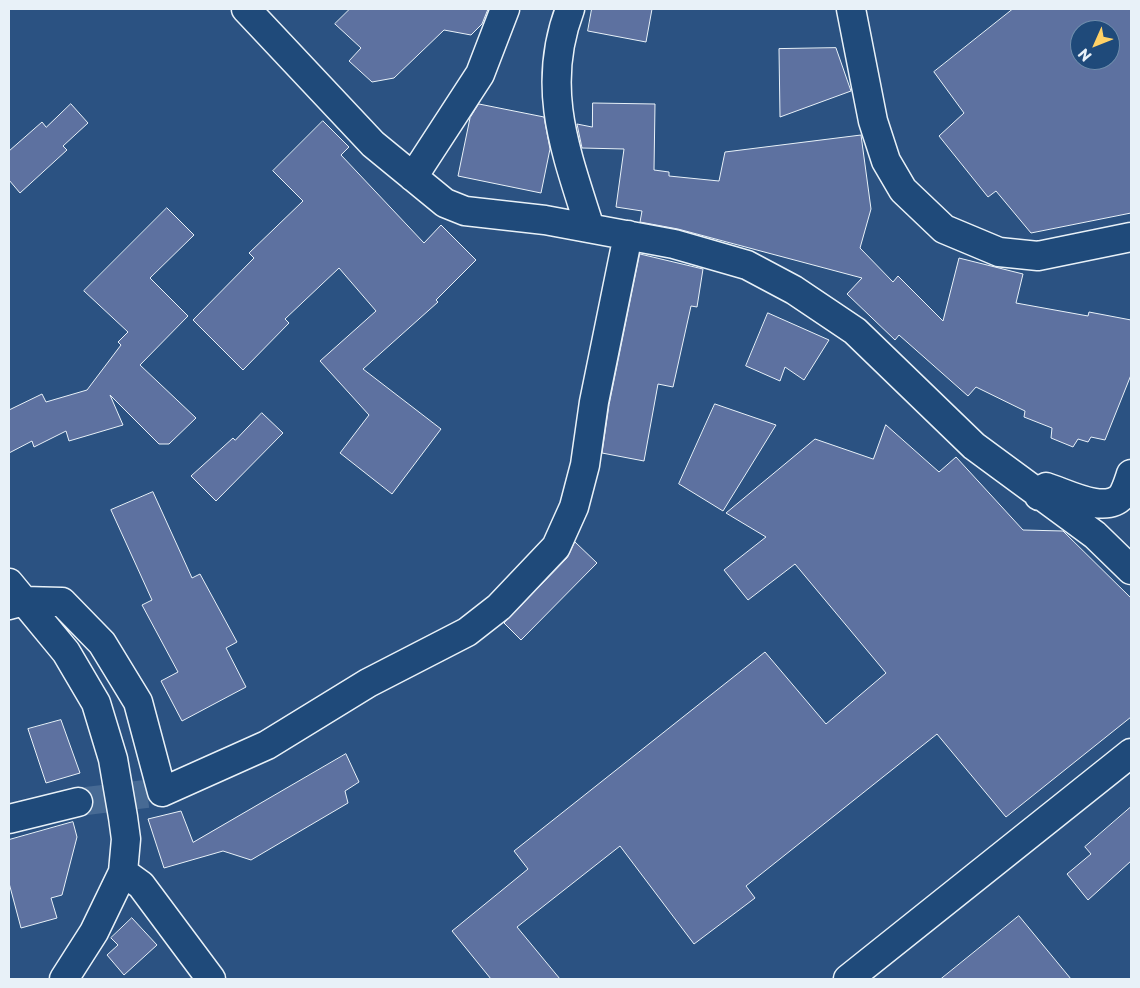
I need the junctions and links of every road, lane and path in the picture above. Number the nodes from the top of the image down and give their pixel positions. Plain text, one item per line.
1 (246, 9) edge
2 (505, 9) edge
3 (570, 9) edge
4 (851, 9) edge
5 (413, 177) junction
6 (590, 228) junction
7 (628, 235) junction
8 (1131, 237) edge
9 (1131, 474) edge
10 (1040, 496) junction
11 (1131, 570) edge
12 (14, 596) edge
13 (1131, 753) edge
14 (78, 802) tunnel mouth
15 (9, 819) edge
16 (123, 872) junction
17 (64, 979) edge
18 (211, 979) edge
19 (848, 979) edge

1 - 5 street
2 - 5 street
3 - 6 street
4 - 8 street
5 - 6 street
6 - 7 street
7 - 10 street
7 - 12 street
9 - 10 street
10 - 11 street
12 - 16 street
13 - 19 street
14 - 15 street
16 - 17 street
16 - 18 street

